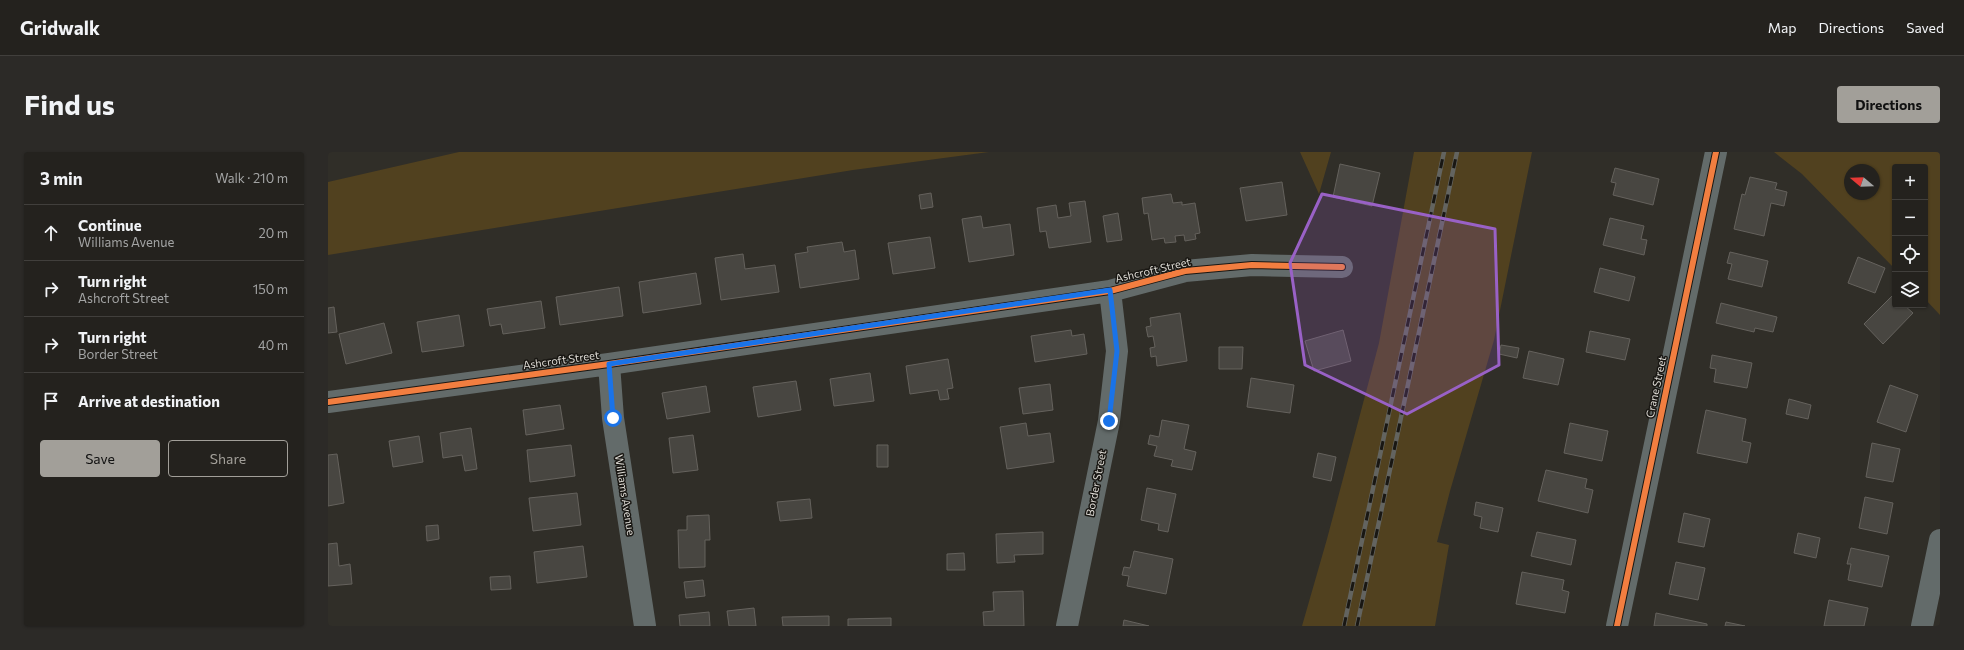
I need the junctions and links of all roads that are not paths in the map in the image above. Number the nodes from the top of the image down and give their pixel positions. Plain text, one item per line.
1 (1716, 152) edge
2 (1342, 267) dead end
3 (1110, 290) junction
4 (609, 364) junction
5 (328, 402) edge
6 (1940, 540) edge
7 (645, 626) edge
8 (1067, 626) edge
9 (1616, 626) edge
10 (1922, 626) edge

1 - 9 street, Crane Street
2 - 3 street, Ashcroft Street
3 - 4 street, Ashcroft Street
3 - 8 street, Border Street
4 - 5 street, Ashcroft Street
4 - 7 street, Williams Avenue
6 - 10 street

